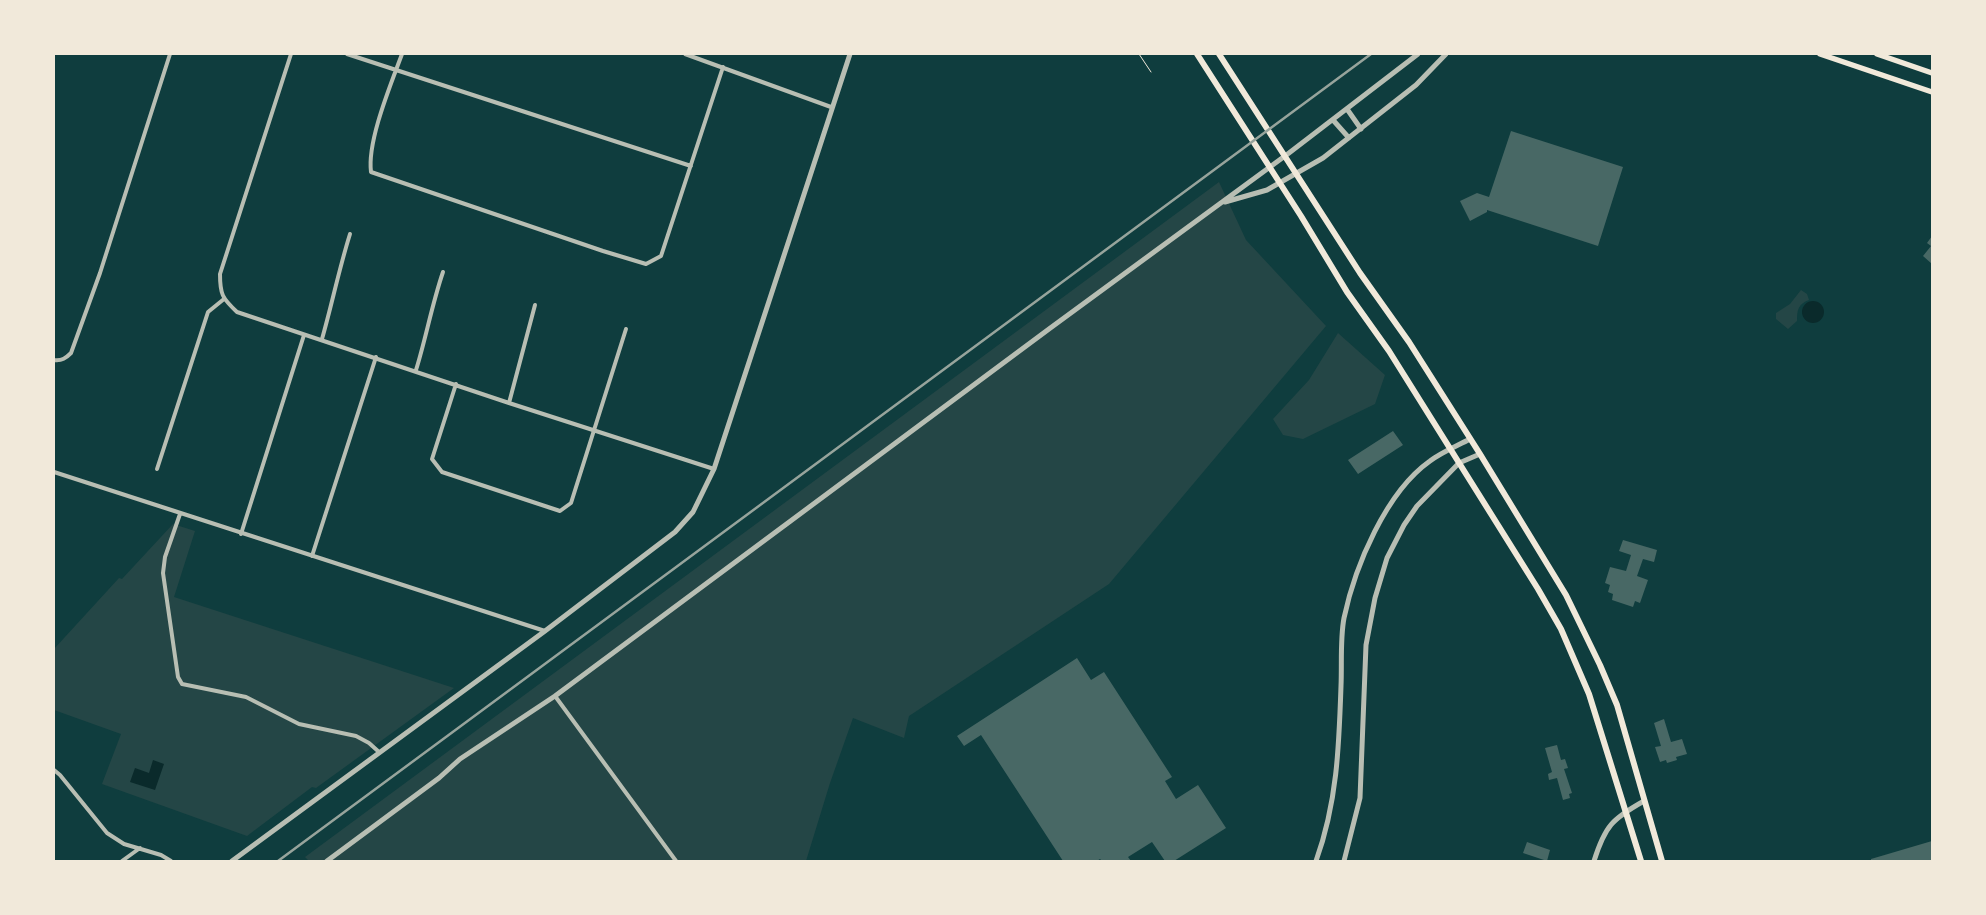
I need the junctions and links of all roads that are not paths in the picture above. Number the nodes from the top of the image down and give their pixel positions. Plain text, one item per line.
1 (170, 54) edge
2 (291, 54) edge
3 (347, 54) edge
4 (402, 54) edge
5 (685, 54) edge
6 (850, 54) edge
7 (1197, 54) edge
8 (1219, 54) edge
9 (1418, 54) edge
10 (1446, 54) edge
11 (1820, 54) edge
12 (1877, 54) edge
13 (723, 67) junction
14 (397, 69) junction
15 (1932, 73) edge
16 (1932, 92) edge
17 (831, 107) junction
18 (1347, 109) junction
19 (1333, 120) junction
20 (1361, 129) junction
21 (1349, 138) junction
22 (691, 166) junction
23 (1221, 203) junction
24 (350, 234) dead end
25 (443, 272) dead end
26 (224, 299) junction
27 (535, 305) dead end
28 (626, 330) dead end
29 (304, 334) junction
30 (322, 339) junction
31 (376, 357) junction
32 (54, 360) edge
33 (416, 370) junction
34 (456, 384) junction
35 (509, 403) junction
36 (594, 430) junction
37 (1470, 439) junction
38 (1451, 450) junction
39 (1480, 454) junction
40 (1459, 464) junction
41 (157, 469) dead end
42 (714, 469) junction
43 (54, 472) edge
44 (180, 514) junction
45 (241, 534) junction
46 (312, 556) junction
47 (545, 631) junction
48 (555, 696) junction
49 (379, 752) junction
50 (54, 770) edge
51 (1644, 801) junction
52 (1626, 811) junction
53 (140, 848) junction
54 (122, 861) edge
55 (171, 861) edge
56 (232, 861) edge
57 (327, 861) edge
58 (676, 861) edge
59 (1316, 861) edge
60 (1344, 861) edge
61 (1594, 861) edge
62 (1641, 861) edge
63 (1662, 861) edge

1 - 32 street
2 - 26 street
3 - 14 street
4 - 14 street
5 - 13 street
6 - 17 street
7 - 38 main road
8 - 37 main road
9 - 18 street
10 - 20 street
11 - 16 main road
12 - 15 main road
13 - 17 street
13 - 22 street
14 - 22 street
14 - 22 street
17 - 42 street
18 - 19 street
18 - 20 street
19 - 21 street
19 - 23 street
20 - 21 street
21 - 23 street
23 - 48 street
24 - 30 street
25 - 33 street
26 - 29 street
26 - 41 street
27 - 35 street
28 - 36 street
29 - 30 street
29 - 45 street
30 - 31 street
31 - 33 street
31 - 46 street
33 - 34 street
34 - 35 street
34 - 36 street
35 - 36 street
36 - 42 street
37 - 38 street
37 - 39 main road
38 - 40 main road
38 - 59 street
39 - 40 street
39 - 51 main road
40 - 52 main road
40 - 60 street
42 - 47 street
43 - 44 street
44 - 45 street
44 - 49 street
45 - 46 street
46 - 47 street
47 - 49 street
48 - 57 street
48 - 58 street
49 - 56 street
50 - 53 street
51 - 52 street
51 - 63 main road
52 - 61 street
52 - 62 main road
53 - 54 street
53 - 55 street

